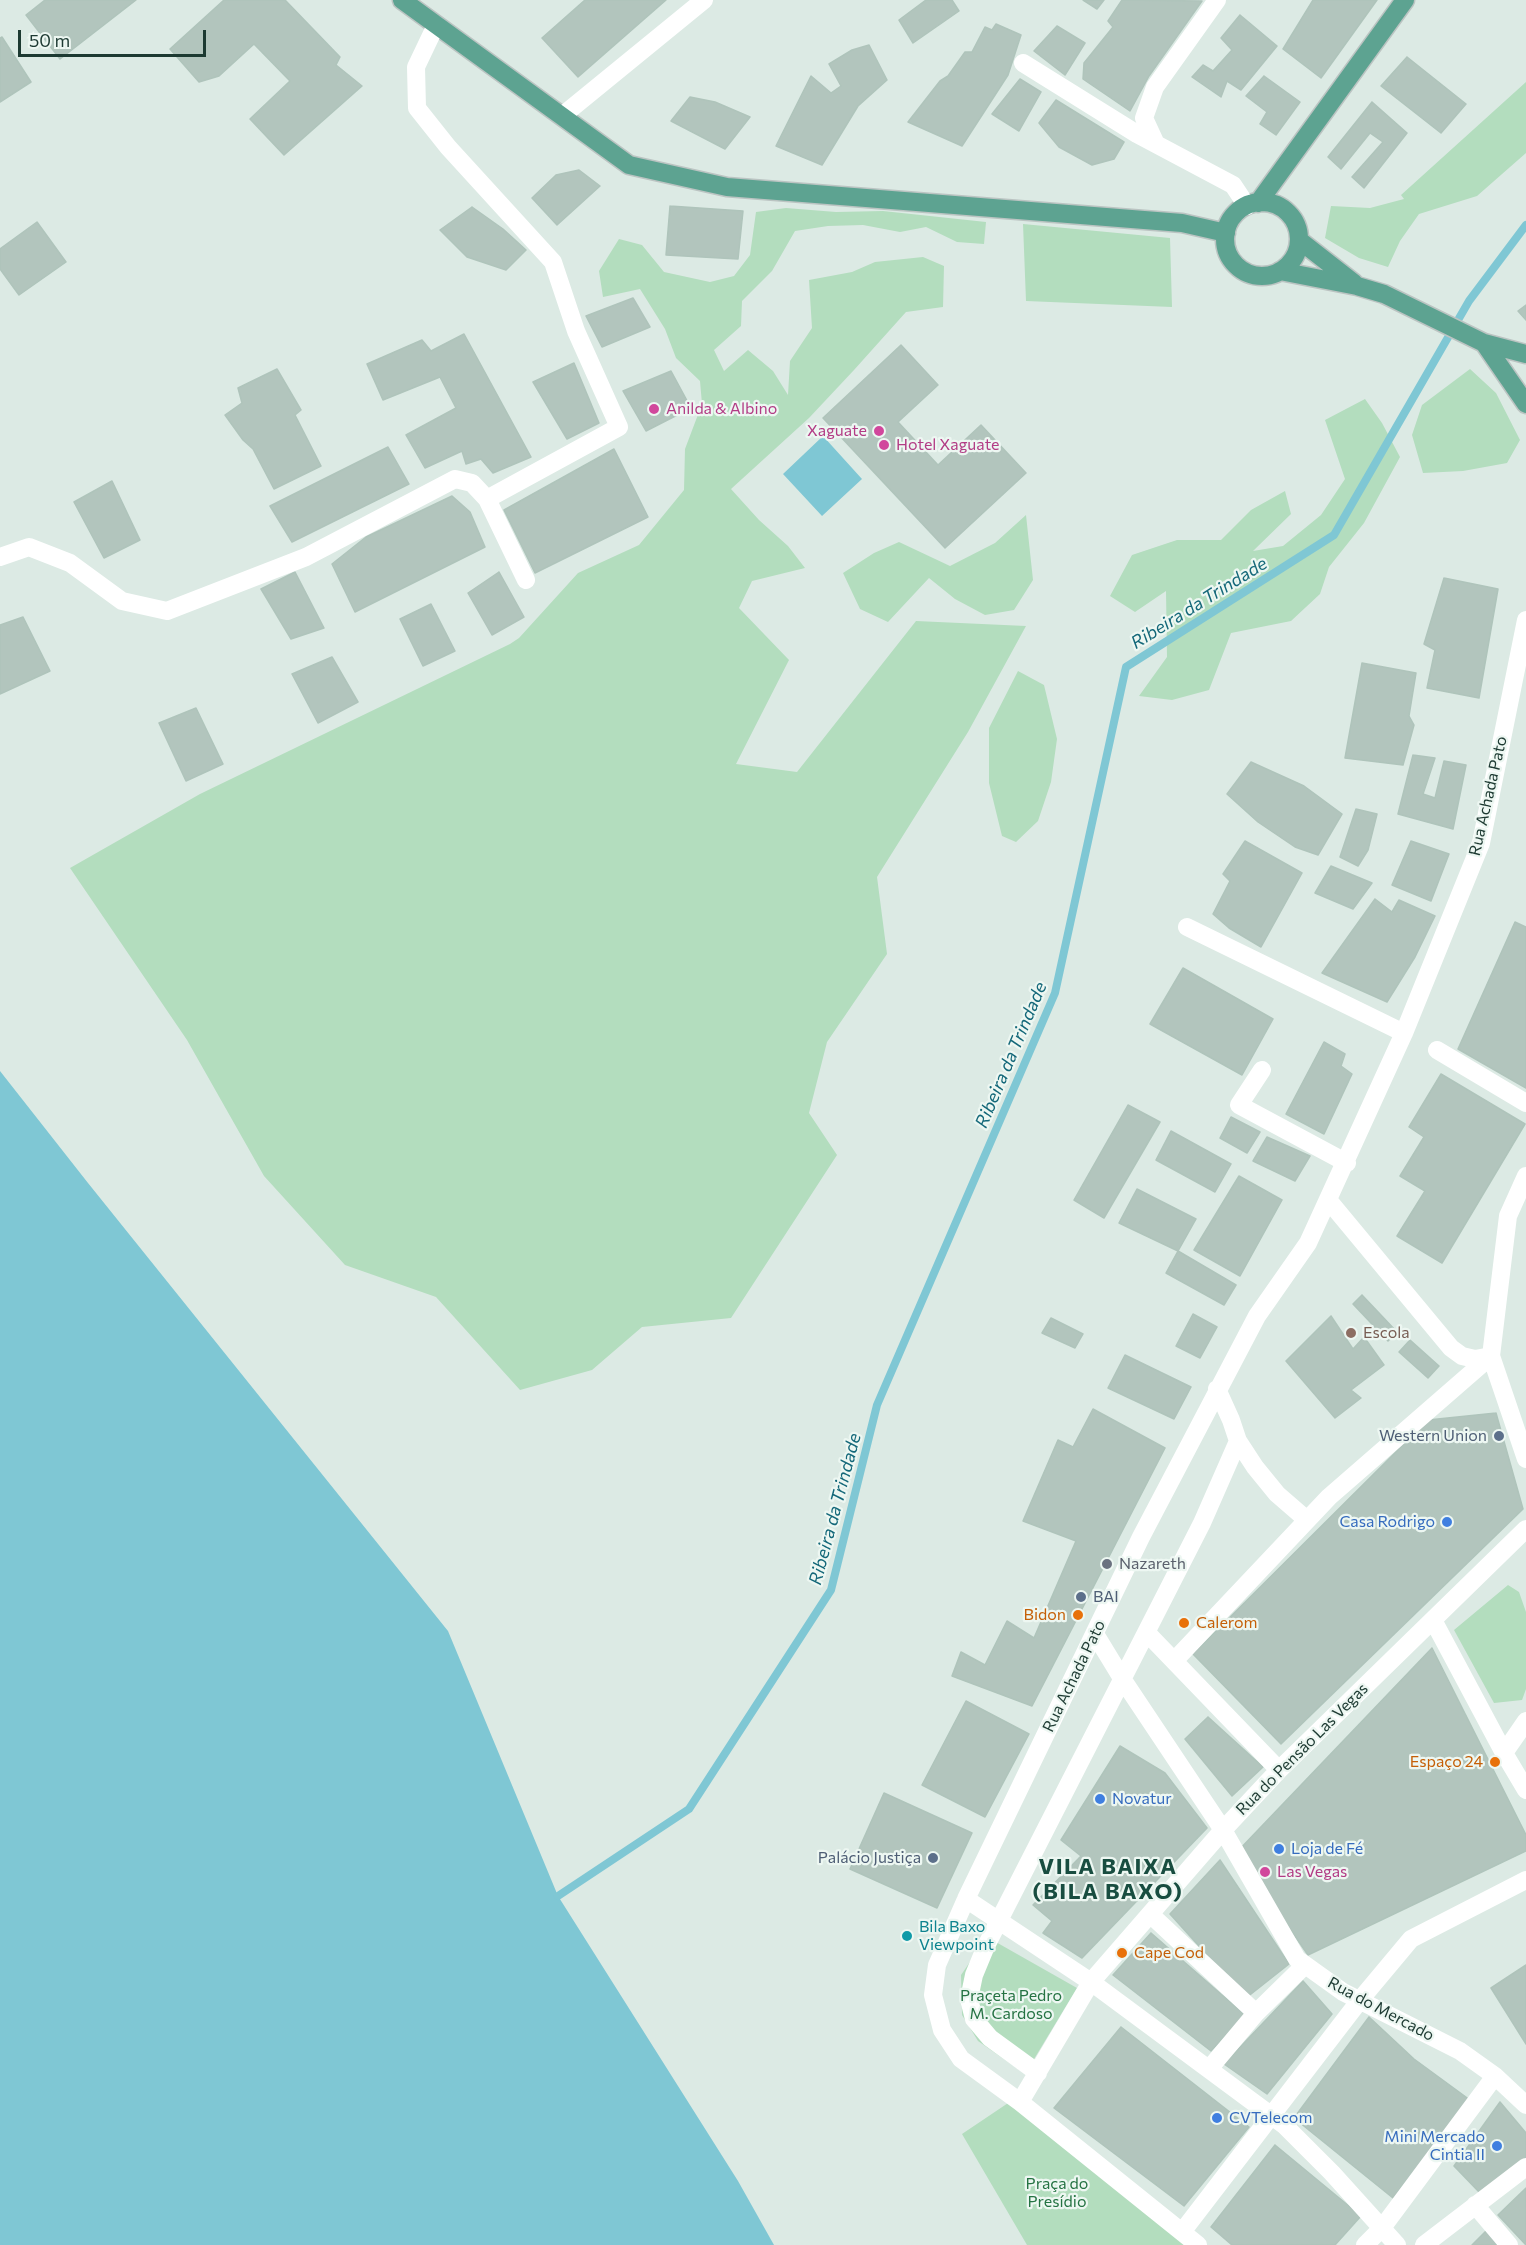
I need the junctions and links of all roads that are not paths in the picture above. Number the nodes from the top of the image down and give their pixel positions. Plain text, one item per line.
1 (402, 0) edge
2 (704, 0) edge
3 (1216, 0) edge
4 (1406, 0) edge
5 (436, 26) junction
6 (1023, 63) dead end
7 (562, 116) junction
8 (1156, 144) junction
9 (1252, 204) junction
10 (1226, 233) junction
11 (1299, 240) junction
12 (1280, 271) junction
13 (1357, 285) junction
14 (1484, 343) junction
15 (1526, 354) edge
16 (1526, 404) edge
17 (487, 499) junction
18 (0, 557) edge
19 (526, 580) dead end
20 (1526, 620) edge
21 (1187, 927) dead end
22 (1404, 1033) junction
23 (1437, 1050) dead end
24 (1262, 1070) dead end
25 (1526, 1103) edge
26 (1347, 1163) junction
27 (1526, 1176) edge
28 (1329, 1201) junction
29 (1491, 1356) junction
30 (1217, 1389) junction
31 (1238, 1442) junction
32 (1526, 1459) edge
33 (1307, 1520) junction
34 (1526, 1529) edge
35 (1433, 1620) junction
36 (1147, 1633) junction
37 (1095, 1634) junction
38 (1174, 1661) junction
39 (1123, 1680) junction
40 (1526, 1721) edge
41 (1504, 1753) junction
42 (1279, 1770) junction
43 (1526, 1790) edge
44 (1223, 1830) junction
45 (1526, 1881) edge
46 (966, 1899) junction
47 (1150, 1914) junction
48 (1000, 1921) junction
49 (1305, 1965) junction
50 (1091, 1982) junction
51 (1360, 2000) junction
52 (1256, 2013) junction
53 (1209, 2069) junction
54 (1038, 2073) junction
55 (1495, 2076) junction
56 (1020, 2102) junction
57 (1526, 2105) edge
58 (1272, 2116) junction
59 (1526, 2167) edge
60 (1475, 2205) junction
61 (1382, 2228) junction
62 (1182, 2232) junction
63 (1198, 2245) edge
64 (1365, 2245) edge
65 (1398, 2245) edge
66 (1424, 2245) edge
67 (1509, 2245) edge

1 - 5 main road
2 - 7 street
3 - 8 street
4 - 9 main road
5 - 7 main road
5 - 17 street
6 - 8 street
7 - 10 main road
8 - 9 street
9 - 10 main road
9 - 11 main road
10 - 12 main road
11 - 12 main road
11 - 13 main road
12 - 13 main road
13 - 14 main road
14 - 15 main road
14 - 16 main road
17 - 18 street
17 - 19 street
20 - 22 street, Rua Achada Pato
21 - 22 street
22 - 26 street, Rua Achada Pato
23 - 25 street
24 - 26 street
26 - 28 street, Rua Achada Pato
27 - 29 street
28 - 29 street
28 - 30 street, Rua Achada Pato
29 - 32 street
29 - 33 street
30 - 31 street
30 - 37 street, Rua Achada Pato
31 - 33 street
31 - 36 street
33 - 38 street
34 - 35 street, Rua do Pensão Las Vegas
35 - 41 street
35 - 42 street, Rua do Pensão Las Vegas
36 - 38 street
36 - 39 street
37 - 39 street, Rua do Mercado
37 - 46 street, Rua Achada Pato
38 - 42 street
39 - 44 street, Rua do Mercado
39 - 48 street
40 - 41 street
41 - 43 street
42 - 44 street, Rua do Pensão Las Vegas
44 - 47 street, Rua do Pensão Las Vegas
44 - 49 street, Rua do Mercado
45 - 51 street
46 - 48 street
46 - 56 street, Rua Achada Pato
47 - 50 street, Rua do Pensão Las Vegas
47 - 52 street
48 - 50 street
48 - 54 street
49 - 51 street, Rua do Mercado
49 - 52 street
50 - 53 street
50 - 54 street, Rua do Pensão Las Vegas
51 - 55 street, Rua do Mercado
51 - 58 street
52 - 53 street
53 - 58 street
54 - 56 street, Rua do Pensão Las Vegas
55 - 57 street, Rua do Mercado
55 - 61 street
56 - 62 street
58 - 61 street
58 - 62 street
59 - 60 street
60 - 66 street
60 - 67 street
61 - 64 street
61 - 65 street
62 - 63 street

